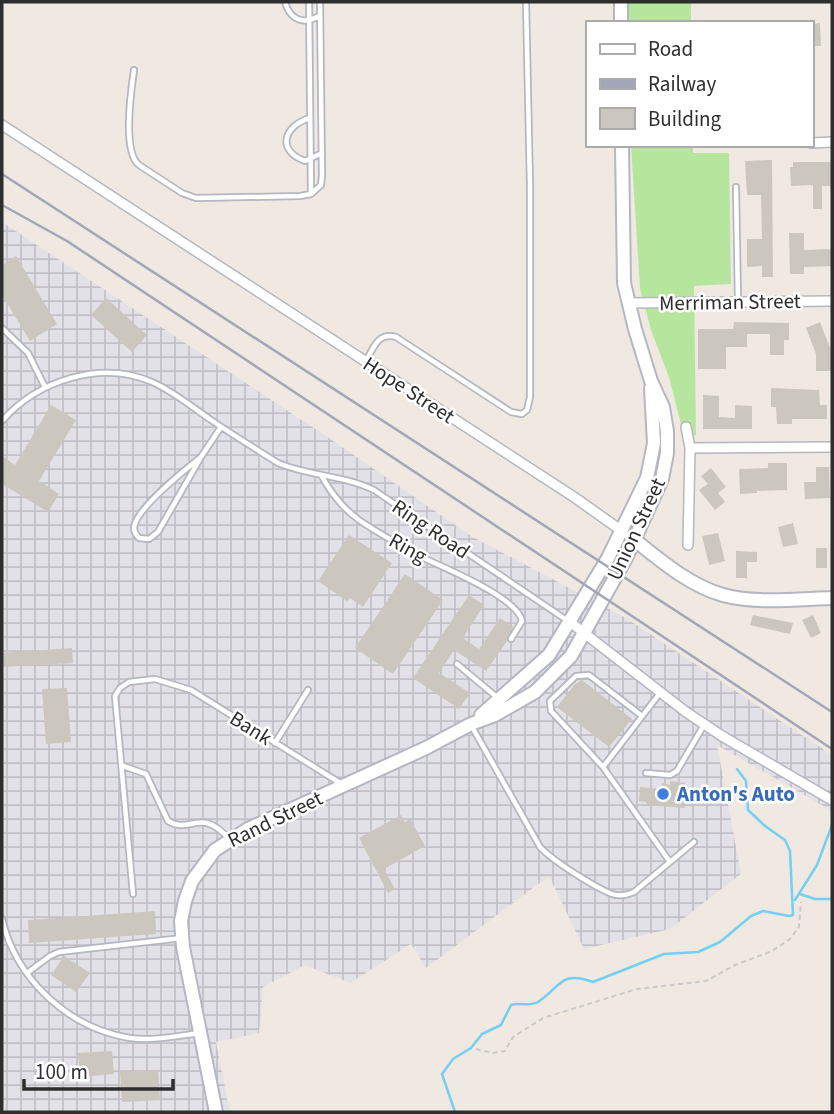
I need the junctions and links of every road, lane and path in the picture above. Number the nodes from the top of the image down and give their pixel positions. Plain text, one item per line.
1 (285, 2) edge
2 (309, 2) edge
3 (320, 2) edge
4 (526, 2) edge
5 (621, 2) edge
6 (320, 15) junction
7 (309, 21) junction
8 (621, 21) edge
9 (134, 70) dead end
10 (310, 94) junction
11 (321, 95) junction
12 (310, 118) junction
13 (2, 125) edge
14 (832, 142) edge
15 (813, 143) edge
16 (622, 147) edge
17 (322, 153) junction
18 (311, 160) junction
19 (736, 187) dead end
20 (311, 194) junction
21 (832, 301) edge
22 (738, 302) junction
23 (628, 303) junction
24 (2, 328) edge
25 (365, 361) junction
26 (651, 381) junction
27 (45, 387) junction
28 (2, 421) edge
29 (221, 427) junction
30 (686, 427) dead end
31 (832, 447) edge
32 (690, 448) junction
33 (201, 457) junction
34 (321, 474) junction
35 (622, 531) junction
36 (635, 541) junction
37 (688, 545) dead end
38 (832, 598) edge
39 (570, 622) junction
40 (585, 632) junction
41 (512, 639) dead end
42 (457, 664) dead end
43 (308, 690) dead end
44 (660, 693) junction
45 (500, 700) junction
46 (642, 716) junction
47 (471, 724) junction
48 (704, 724) junction
49 (275, 743) junction
50 (123, 766) junction
51 (603, 767) junction
52 (646, 773) dead end
53 (343, 786) junction
54 (832, 800) edge
55 (229, 840) junction
56 (694, 842) dead end
57 (670, 862) junction
58 (133, 894) dead end
59 (801, 902) dead end
60 (2, 919) edge
61 (182, 938) junction
62 (27, 973) junction
63 (201, 1033) junction
64 (476, 1049) dead end
65 (216, 1112) edge

1 - 7 lane
2 - 7 lane
3 - 6 lane
4 - 25 lane
5 - 8 street
6 - 7 lane
6 - 11 lane
7 - 10 lane
9 - 20 lane
10 - 11 lane
10 - 12 lane
11 - 17 lane
12 - 18 lane
12 - 18 lane
13 - 25 street, Hope Street
14 - 15 street
16 - 23 street, Union Street
17 - 18 lane
17 - 20 lane
18 - 20 lane
19 - 22 lane
21 - 22 street, Merriman Street
22 - 23 street, Merriman Street
23 - 26 street, Union Street
24 - 27 lane
25 - 35 street, Hope Street
26 - 35 street, Union Street
26 - 36 street, Union Street
27 - 28 lane, Ring Road
27 - 29 lane, Ring Road
29 - 33 lane
29 - 34 lane, Ring Road
30 - 32 street
31 - 32 street
32 - 37 street
33 - 33 lane
34 - 39 lane, Ring Road
34 - 41 lane, Ring
35 - 36 street, Hope Street
35 - 39 street, Union Street
36 - 38 street, Hope Street
36 - 40 street, Union Street
39 - 40 street, Ring Road
39 - 45 street, Rand Street
40 - 44 street, Ring Road
40 - 47 street, Rand Street
42 - 45 lane
43 - 49 lane
44 - 46 lane
44 - 48 street, Ring Road
45 - 47 street, Rand Street
46 - 51 lane
46 - 51 lane
47 - 53 street, Rand Street
47 - 57 lane
48 - 52 lane
48 - 54 street, Ring Road
49 - 50 lane, Bank
49 - 53 lane, Bank
50 - 55 lane
50 - 58 lane
51 - 57 lane
53 - 55 street, Rand Street
55 - 61 street, Rand Street
56 - 57 lane
59 - 64 path
60 - 62 lane
61 - 62 lane
61 - 63 street, Rand Street
62 - 63 lane
63 - 65 street, Rand Street

